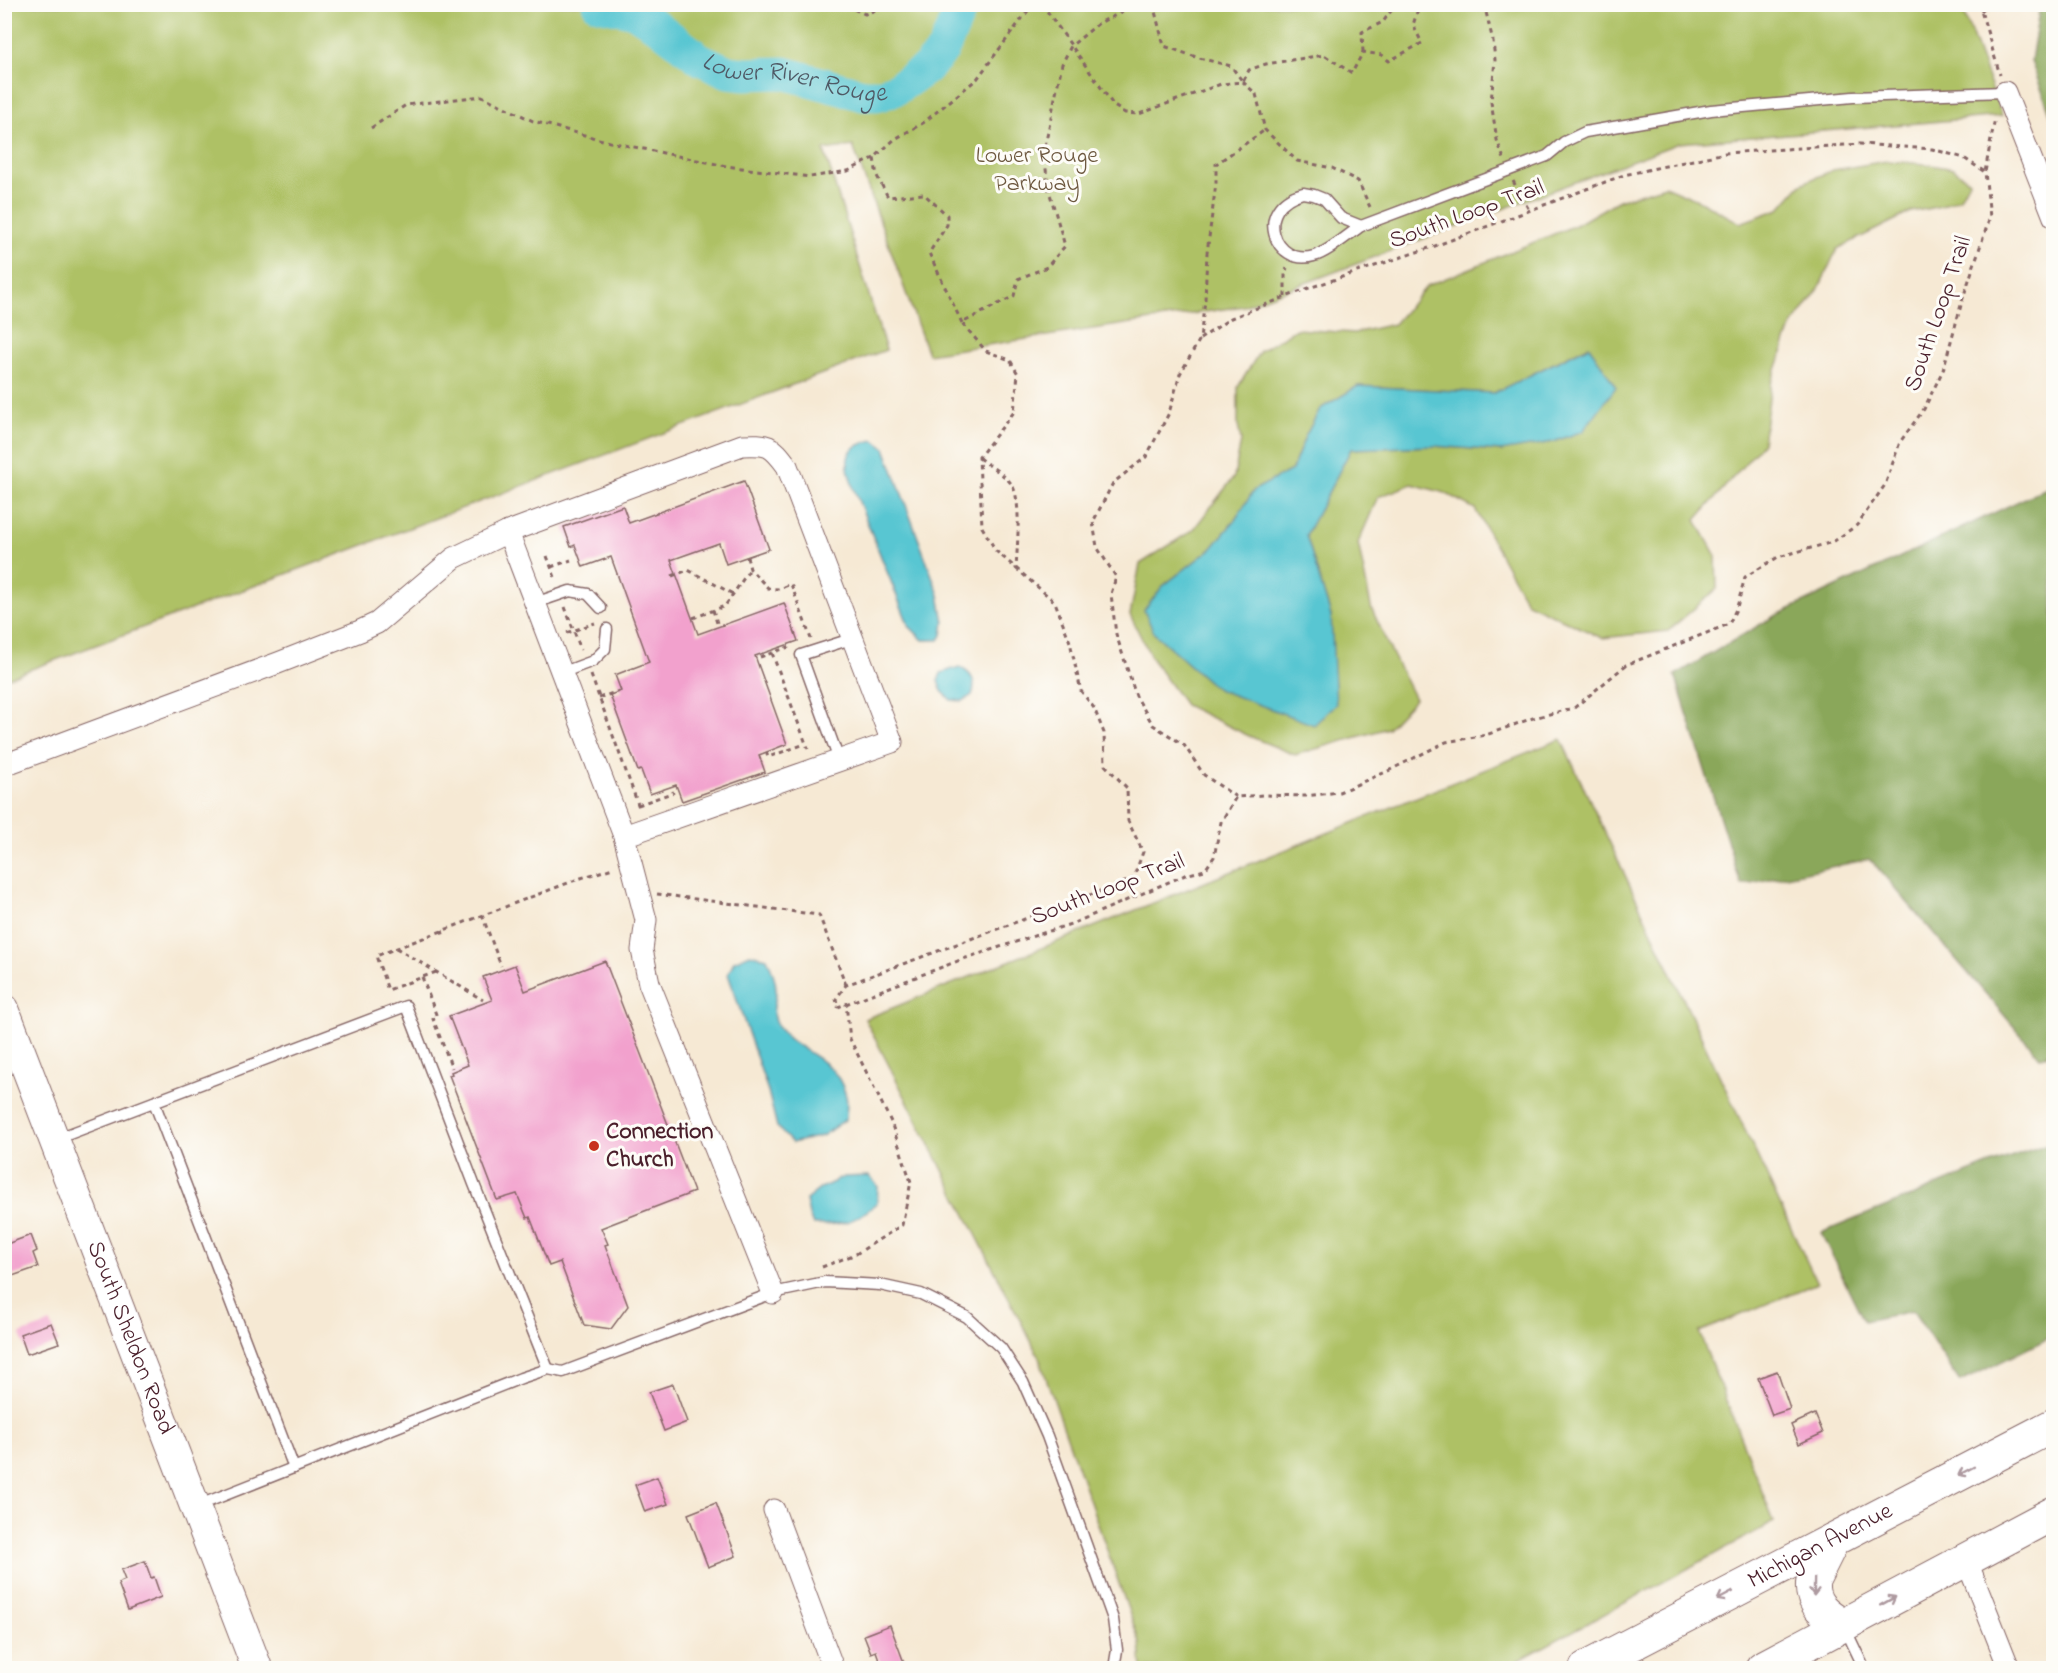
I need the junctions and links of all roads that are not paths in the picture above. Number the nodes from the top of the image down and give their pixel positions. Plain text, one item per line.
1 (2005, 92) joint
2 (2054, 217) edge
3 (1361, 226) junction
4 (508, 532) junction
5 (535, 603) junction
6 (601, 608) dead end
7 (607, 629) dead end
8 (854, 638) junction
9 (561, 674) junction
10 (839, 760) junction
11 (4, 765) edge
12 (624, 836) junction
13 (4, 1009) edge
14 (154, 1102) junction
15 (55, 1140) junction
16 (773, 1293) junction
17 (548, 1369) junction
18 (2054, 1425) edge
19 (294, 1468) junction
20 (195, 1507) junction
21 (774, 1510) dead end
22 (2054, 1513) edge
23 (1833, 1540) junction
24 (1966, 1558) junction
25 (1844, 1625) junction
26 (256, 1668) edge
27 (833, 1668) edge
28 (1114, 1668) edge
29 (1586, 1668) edge
30 (1762, 1668) edge
31 (1864, 1668) edge
32 (2009, 1668) edge

1 - 2 street
1 - 3 lane
3 - 3 lane
4 - 5 street
4 - 8 street
4 - 11 street
5 - 6 lane
5 - 9 street
7 - 9 lane
8 - 10 street
8 - 10 lane
9 - 12 street
10 - 12 street
12 - 16 street
13 - 15 street, South Sheldon Road
14 - 15 lane
14 - 17 lane
14 - 19 lane
15 - 20 street, South Sheldon Road
16 - 17 lane
16 - 28 lane
17 - 19 lane
18 -> 23 main road, Michigan Avenue
19 - 20 lane
20 - 26 street, South Sheldon Road
21 - 27 street
22 - 24 main road
23 -> 25 main road
23 -> 29 main road, Michigan Avenue
25 -> 24 main road
24 - 32 street
25 - 30 main road
25 - 31 lane

